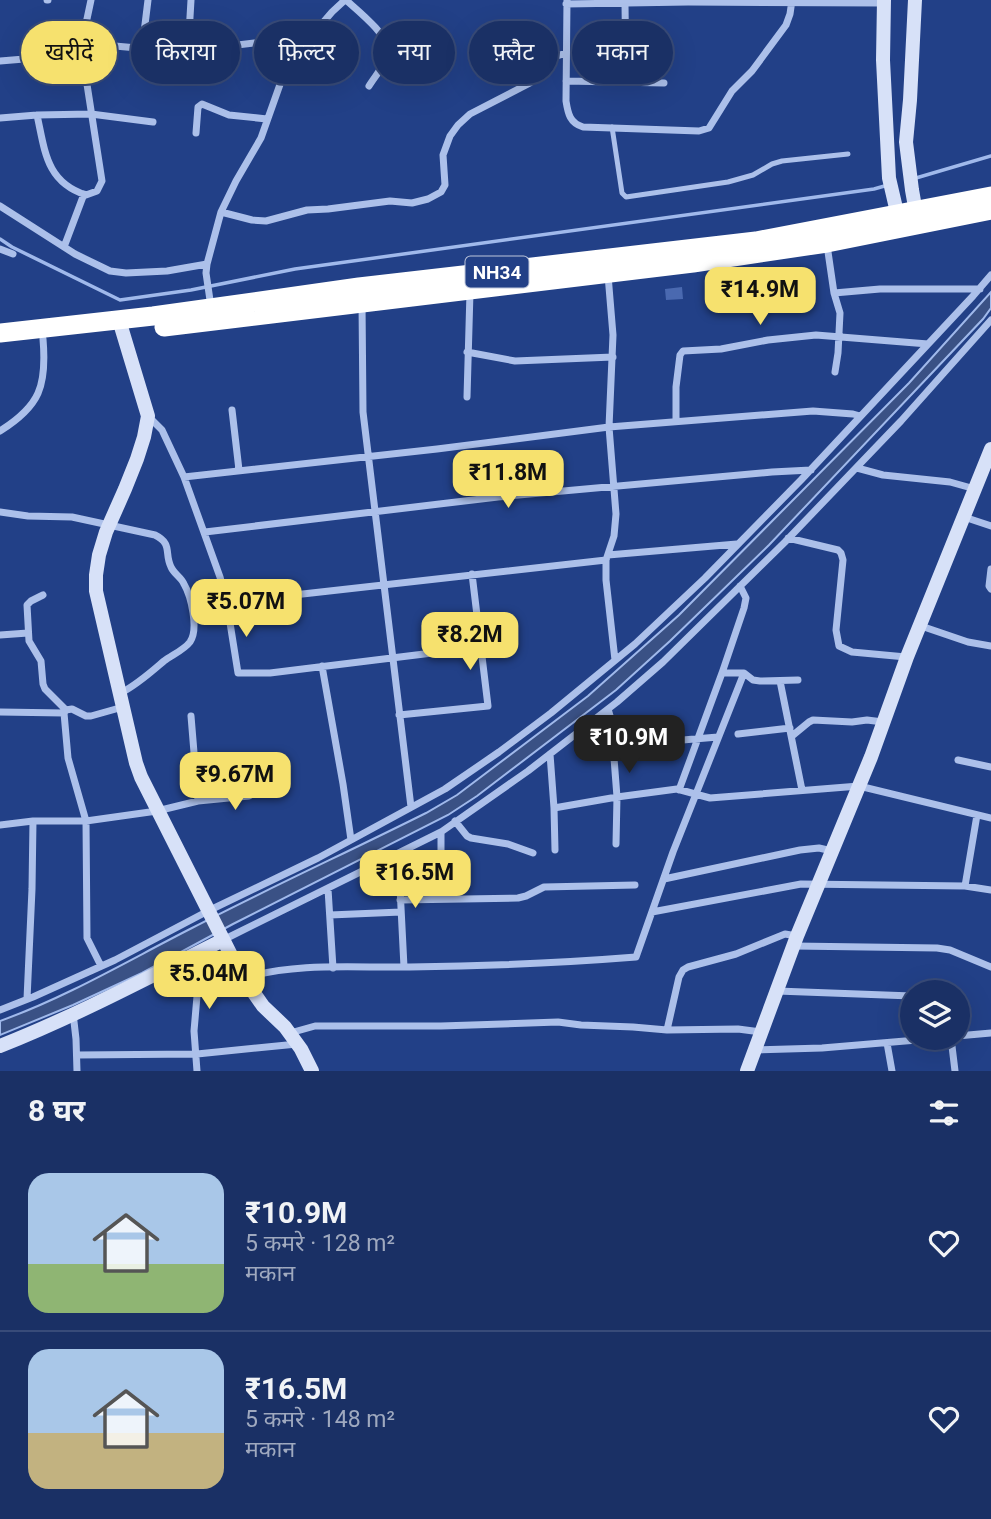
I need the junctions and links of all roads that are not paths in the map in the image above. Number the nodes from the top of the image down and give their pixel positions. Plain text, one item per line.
1 (91, 0) edge
2 (148, 0) edge
3 (191, 0) edge
4 (346, 0) edge
5 (915, 0) edge
6 (680, 1) edge
7 (792, 1) edge
8 (884, 1) edge
9 (567, 2) edge
10 (625, 4) junction
11 (87, 21) edge
12 (145, 21) edge
13 (190, 21) edge
14 (324, 21) edge
15 (625, 21) edge
16 (373, 27) edge
17 (566, 53) junction
18 (21, 59) edge
19 (0, 61) edge
20 (373, 80) edge
21 (566, 81) junction
22 (572, 81) edge
23 (87, 84) edge
24 (280, 84) edge
25 (369, 86) dead end
26 (91, 114) junction
27 (37, 115) junction
28 (0, 118) edge
29 (267, 120) junction
30 (153, 122) dead end
31 (612, 127) junction
32 (196, 133) dead end
33 (848, 154) dead end
34 (84, 194) junction
35 (991, 196) edge
36 (0, 206) edge
37 (991, 210) edge
38 (221, 212) junction
39 (905, 215) junction
40 (827, 243) junction
41 (64, 247) junction
42 (0, 249) edge
43 (13, 254) dead end
44 (207, 264) junction
45 (608, 274) junction
46 (991, 275) edge
47 (470, 289) junction
48 (980, 289) junction
49 (834, 293) junction
50 (360, 295) junction
51 (210, 300) junction
52 (991, 320) edge
53 (121, 326) junction
54 (0, 333) edge
55 (839, 337) junction
56 (43, 339) junction
57 (0, 344) edge
58 (928, 344) junction
59 (467, 352) junction
60 (613, 357) junction
61 (835, 372) dead end
62 (467, 397) dead end
63 (232, 410) dead end
64 (148, 416) junction
65 (860, 416) junction
66 (676, 421) junction
67 (609, 427) junction
68 (0, 431) edge
69 (991, 449) edge
70 (368, 455) junction
71 (857, 468) junction
72 (239, 470) junction
73 (811, 470) junction
74 (184, 477) junction
75 (614, 486) junction
76 (975, 489) junction
77 (375, 511) junction
78 (0, 512) edge
79 (964, 517) junction
80 (109, 526) junction
81 (991, 526) edge
82 (205, 532) junction
83 (788, 538) junction
84 (738, 544) junction
85 (607, 557) junction
86 (991, 569) edge
87 (472, 574) junction
88 (384, 586) junction
89 (740, 586) junction
90 (991, 589) edge
91 (43, 595) dead end
92 (227, 604) junction
93 (921, 626) junction
94 (27, 633) junction
95 (0, 635) edge
96 (481, 646) junction
97 (991, 646) edge
98 (392, 657) junction
99 (907, 657) junction
100 (615, 660) junction
101 (322, 666) junction
102 (724, 673) junction
103 (741, 673) junction
104 (798, 680) dead end
105 (780, 681) junction
106 (122, 700) junction
107 (608, 709) junction
108 (65, 711) junction
109 (0, 712) edge
110 (399, 715) junction
111 (191, 716) dead end
112 (884, 722) junction
113 (791, 732) junction
114 (738, 734) dead end
115 (718, 737) junction
116 (698, 738) junction
117 (612, 746) junction
118 (550, 754) junction
119 (261, 758) dead end
120 (958, 760) dead end
121 (991, 767) edge
122 (859, 786) junction
123 (679, 790) junction
124 (803, 790) junction
125 (696, 794) junction
126 (617, 797) junction
127 (198, 800) junction
128 (411, 807) junction
129 (554, 808) junction
130 (157, 811) junction
131 (977, 815) junction
132 (991, 818) edge
133 (33, 821) junction
134 (86, 821) junction
135 (455, 821) junction
136 (0, 825) edge
137 (441, 832) junction
138 (351, 840) junction
139 (616, 844) dead end
140 (555, 850) dead end
141 (832, 851) junction
142 (399, 853) junction
143 (533, 853) dead end
144 (664, 879) junction
145 (819, 883) junction
146 (635, 885) dead end
147 (965, 886) junction
148 (328, 889) junction
149 (991, 890) edge
150 (438, 899) junction
151 (400, 900) junction
152 (401, 912) junction
153 (652, 912) junction
154 (209, 914) junction
155 (330, 915) junction
156 (222, 938) junction
157 (796, 941) junction
158 (195, 954) junction
159 (102, 966) junction
160 (404, 967) junction
161 (991, 967) edge
162 (333, 968) junction
163 (243, 978) junction
164 (777, 991) junction
165 (900, 996) edge
166 (27, 999) junction
167 (0, 1010) edge
168 (73, 1013) junction
169 (667, 1030) junction
170 (761, 1032) junction
171 (991, 1033) edge
172 (970, 1035) edge
173 (293, 1039) junction
174 (900, 1042) edge
175 (887, 1043) junction
176 (0, 1046) edge
177 (754, 1050) junction
178 (952, 1050) edge
179 (197, 1054) junction
180 (77, 1055) junction
181 (77, 1071) edge
182 (197, 1071) edge
183 (312, 1071) edge
184 (747, 1071) edge
185 (892, 1071) edge
186 (955, 1071) edge

1 - 11 street
2 - 12 street
3 - 13 street
4 - 14 street
4 - 16 street
5 - 39 street
6 - 7 street
6 - 10 street
7 - 8 street
7 - 31 street
8 - 39 street
9 - 10 street
9 - 17 street
10 - 15 street
17 - 21 street
17 - 38 street
18 - 19 street
20 - 25 street
21 - 22 street
21 - 31 street
23 - 26 street
24 - 29 street
26 - 27 street
26 - 30 street
26 - 34 street
27 - 28 street
27 - 34 street
29 - 32 street
29 - 38 street
31 - 33 lane
34 - 41 street
35 - 39 highway, NH34
36 - 41 street
37 - 39 highway, NH34
38 - 44 street
39 - 40 highway, NH34
39 - 50 highway, NH34
40 - 45 highway, NH34
40 - 49 street
41 - 44 street
42 - 43 street
44 - 51 street
45 - 47 highway, NH34
45 - 60 street
46 - 48 street
47 - 50 highway, NH34
47 - 59 street
48 - 49 street
48 - 58 street
49 - 55 street
50 - 51 highway, NH34
50 - 53 highway, NH34
50 - 70 street
51 - 53 highway, NH34
52 - 71 street
53 - 54 highway, NH34
53 - 56 highway, NH34
53 - 64 street
55 - 58 street
55 - 61 street
55 - 66 street
56 - 57 highway, NH34
56 - 68 street
58 - 65 street
59 - 60 street
59 - 62 street
60 - 67 street
63 - 72 street
64 - 74 street
64 - 80 street
65 - 66 street
65 - 73 street
66 - 67 street
67 - 70 street
67 - 75 street
69 - 76 street
70 - 72 street
70 - 77 street
71 - 76 street
71 - 83 street
72 - 74 street
73 - 75 street
73 - 84 street
74 - 82 street
75 - 77 street
75 - 85 street
76 - 79 street
77 - 82 street
77 - 88 street
78 - 80 street
79 - 81 street
79 - 93 street
80 - 106 street
80 - 106 street
82 - 92 street
83 - 89 street
83 - 99 street
84 - 85 street
84 - 100 street
85 - 87 street
85 - 100 street
86 - 90 street
87 - 88 street
87 - 96 street
88 - 92 street
88 - 98 street
89 - 102 street
89 - 107 street
91 - 94 street
92 - 101 street
93 - 97 street
93 - 99 street
94 - 95 street
94 - 108 street
96 - 98 street
96 - 110 street
98 - 101 street
98 - 110 street
99 - 112 street
100 - 128 street
101 - 138 street
102 - 103 street
102 - 116 street
103 - 105 street
103 - 115 street
104 - 105 street
105 - 113 street
106 - 108 street
106 - 130 street
107 - 117 street
107 - 118 street
108 - 109 street
108 - 134 street
110 - 128 street
111 - 127 street
112 - 113 street
112 - 122 street
113 - 114 street
113 - 124 street
115 - 116 street
115 - 125 street
116 - 117 street
116 - 123 street
117 - 126 street
118 - 129 street
118 - 135 street
119 - 127 street
120 - 121 street
122 - 124 street
122 - 131 street
122 - 141 street
123 - 125 street
123 - 126 street
124 - 125 street
125 - 144 street
126 - 129 street
126 - 139 street
127 - 130 street
128 - 138 street
129 - 140 street
130 - 134 street
130 - 154 street
131 - 132 street
131 - 147 street
133 - 134 street
133 - 136 street
133 - 166 street
134 - 159 street
135 - 137 street
135 - 143 street
137 - 142 street
137 - 150 street
138 - 154 street
141 - 144 street
141 - 145 street
142 - 148 street
142 - 151 street
144 - 153 street
145 - 147 street
145 - 153 street
145 - 157 street
146 - 150 street
147 - 149 street
148 - 155 street
148 - 156 street
150 - 151 street
151 - 152 street
152 - 155 street
152 - 160 street
153 - 160 street
154 - 156 street
154 - 159 street
155 - 162 street
156 - 158 street
156 - 163 street
157 - 161 street
157 - 164 street
157 - 169 street
158 - 168 street
158 - 179 street
159 - 166 street
160 - 162 street
162 - 163 street
163 - 173 street
164 - 165 street
164 - 170 street
166 - 167 street
168 - 176 street
168 - 180 street
169 - 170 street
169 - 173 street
170 - 177 street
171 - 172 street
173 - 179 street
173 - 183 street
174 - 175 street
175 - 177 street
175 - 185 street
177 - 184 street
178 - 186 street
179 - 180 street
179 - 182 street
180 - 181 street

